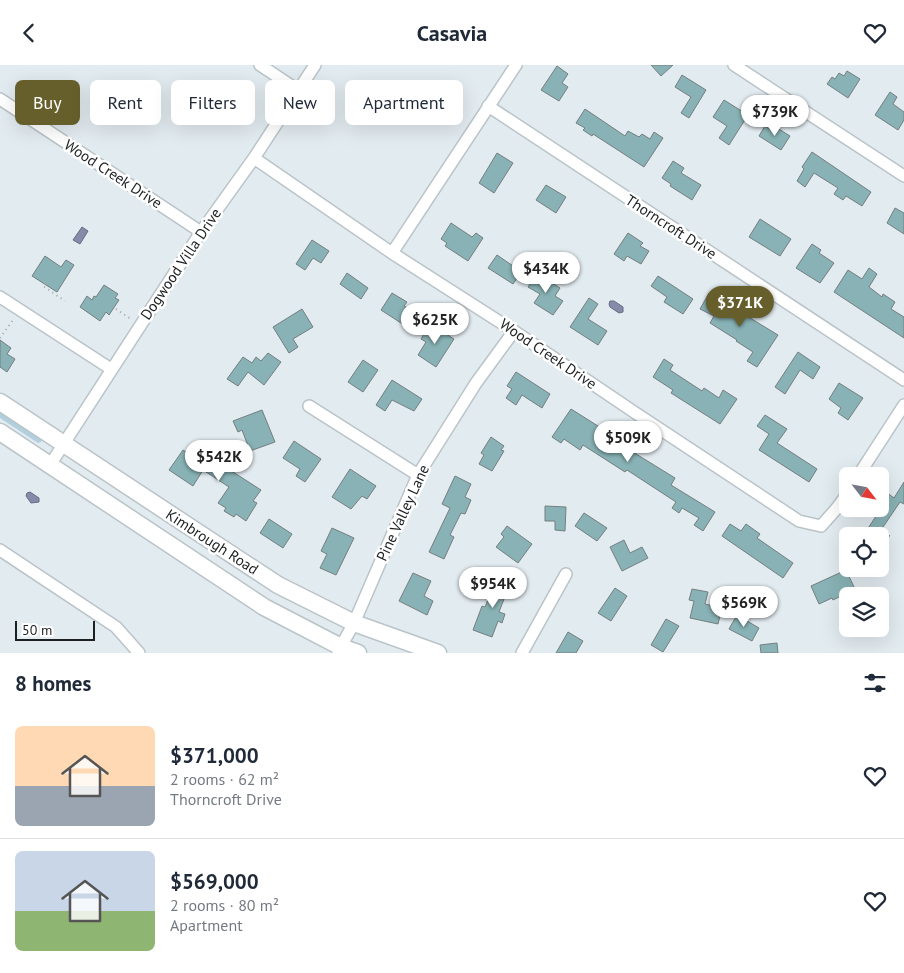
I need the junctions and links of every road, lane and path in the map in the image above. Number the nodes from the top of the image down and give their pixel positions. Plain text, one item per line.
1 (260, 65) edge
2 (315, 65) edge
3 (516, 65) edge
4 (734, 65) edge
5 (282, 80) edge
6 (306, 80) edge
7 (0, 99) edge
8 (488, 106) junction
9 (276, 125) edge
10 (254, 158) junction
11 (904, 176) edge
12 (201, 232) junction
13 (392, 253) junction
14 (45, 283) dead end
15 (0, 297) edge
16 (64, 301) dead end
17 (116, 309) dead end
18 (20, 310) junction
19 (140, 325) junction
20 (514, 331) junction
21 (0, 338) edge
22 (111, 369) junction
23 (904, 380) edge
24 (0, 403) edge
25 (904, 405) edge
26 (309, 406) dead end
27 (0, 432) edge
28 (64, 444) junction
29 (50, 465) junction
30 (864, 467) edge
31 (418, 475) junction
32 (839, 505) edge
33 (0, 550) edge
34 (566, 574) dead end
35 (354, 623) junction
36 (340, 650) edge
37 (139, 653) edge
38 (358, 653) edge
39 (438, 653) edge
40 (522, 653) edge

1 - 5 street
2 - 6 street, Dogwood Villa Drive
3 - 8 street
4 - 11 street
7 - 12 street, Wood Creek Drive
8 - 13 street
8 - 23 street, Thorncroft Drive
9 - 10 street, Dogwood Villa Drive
10 - 12 street, Dogwood Villa Drive
10 - 13 street, Wood Creek Drive
12 - 19 street, Dogwood Villa Drive
13 - 20 street, Wood Creek Drive
14 - 16 path
15 - 18 street
17 - 19 path
18 - 21 path
18 - 22 street
19 - 22 street, Dogwood Villa Drive
20 - 31 street, Pine Valley Lane
20 - 32 street, Wood Creek Drive
22 - 28 street, Dogwood Villa Drive
24 - 28 street, Kimbrough Road
25 - 30 street
26 - 31 street
27 - 29 street, Kimbrough Road
28 - 29 street, Dogwood Villa Drive
28 - 35 street, Kimbrough Road
29 - 36 street, Kimbrough Road
31 - 35 street, Pine Valley Lane
33 - 37 street
34 - 40 street
35 - 36 street, Pine Valley Lane
35 - 39 street, Kimbrough Road
36 - 38 street, Kimbrough Road

